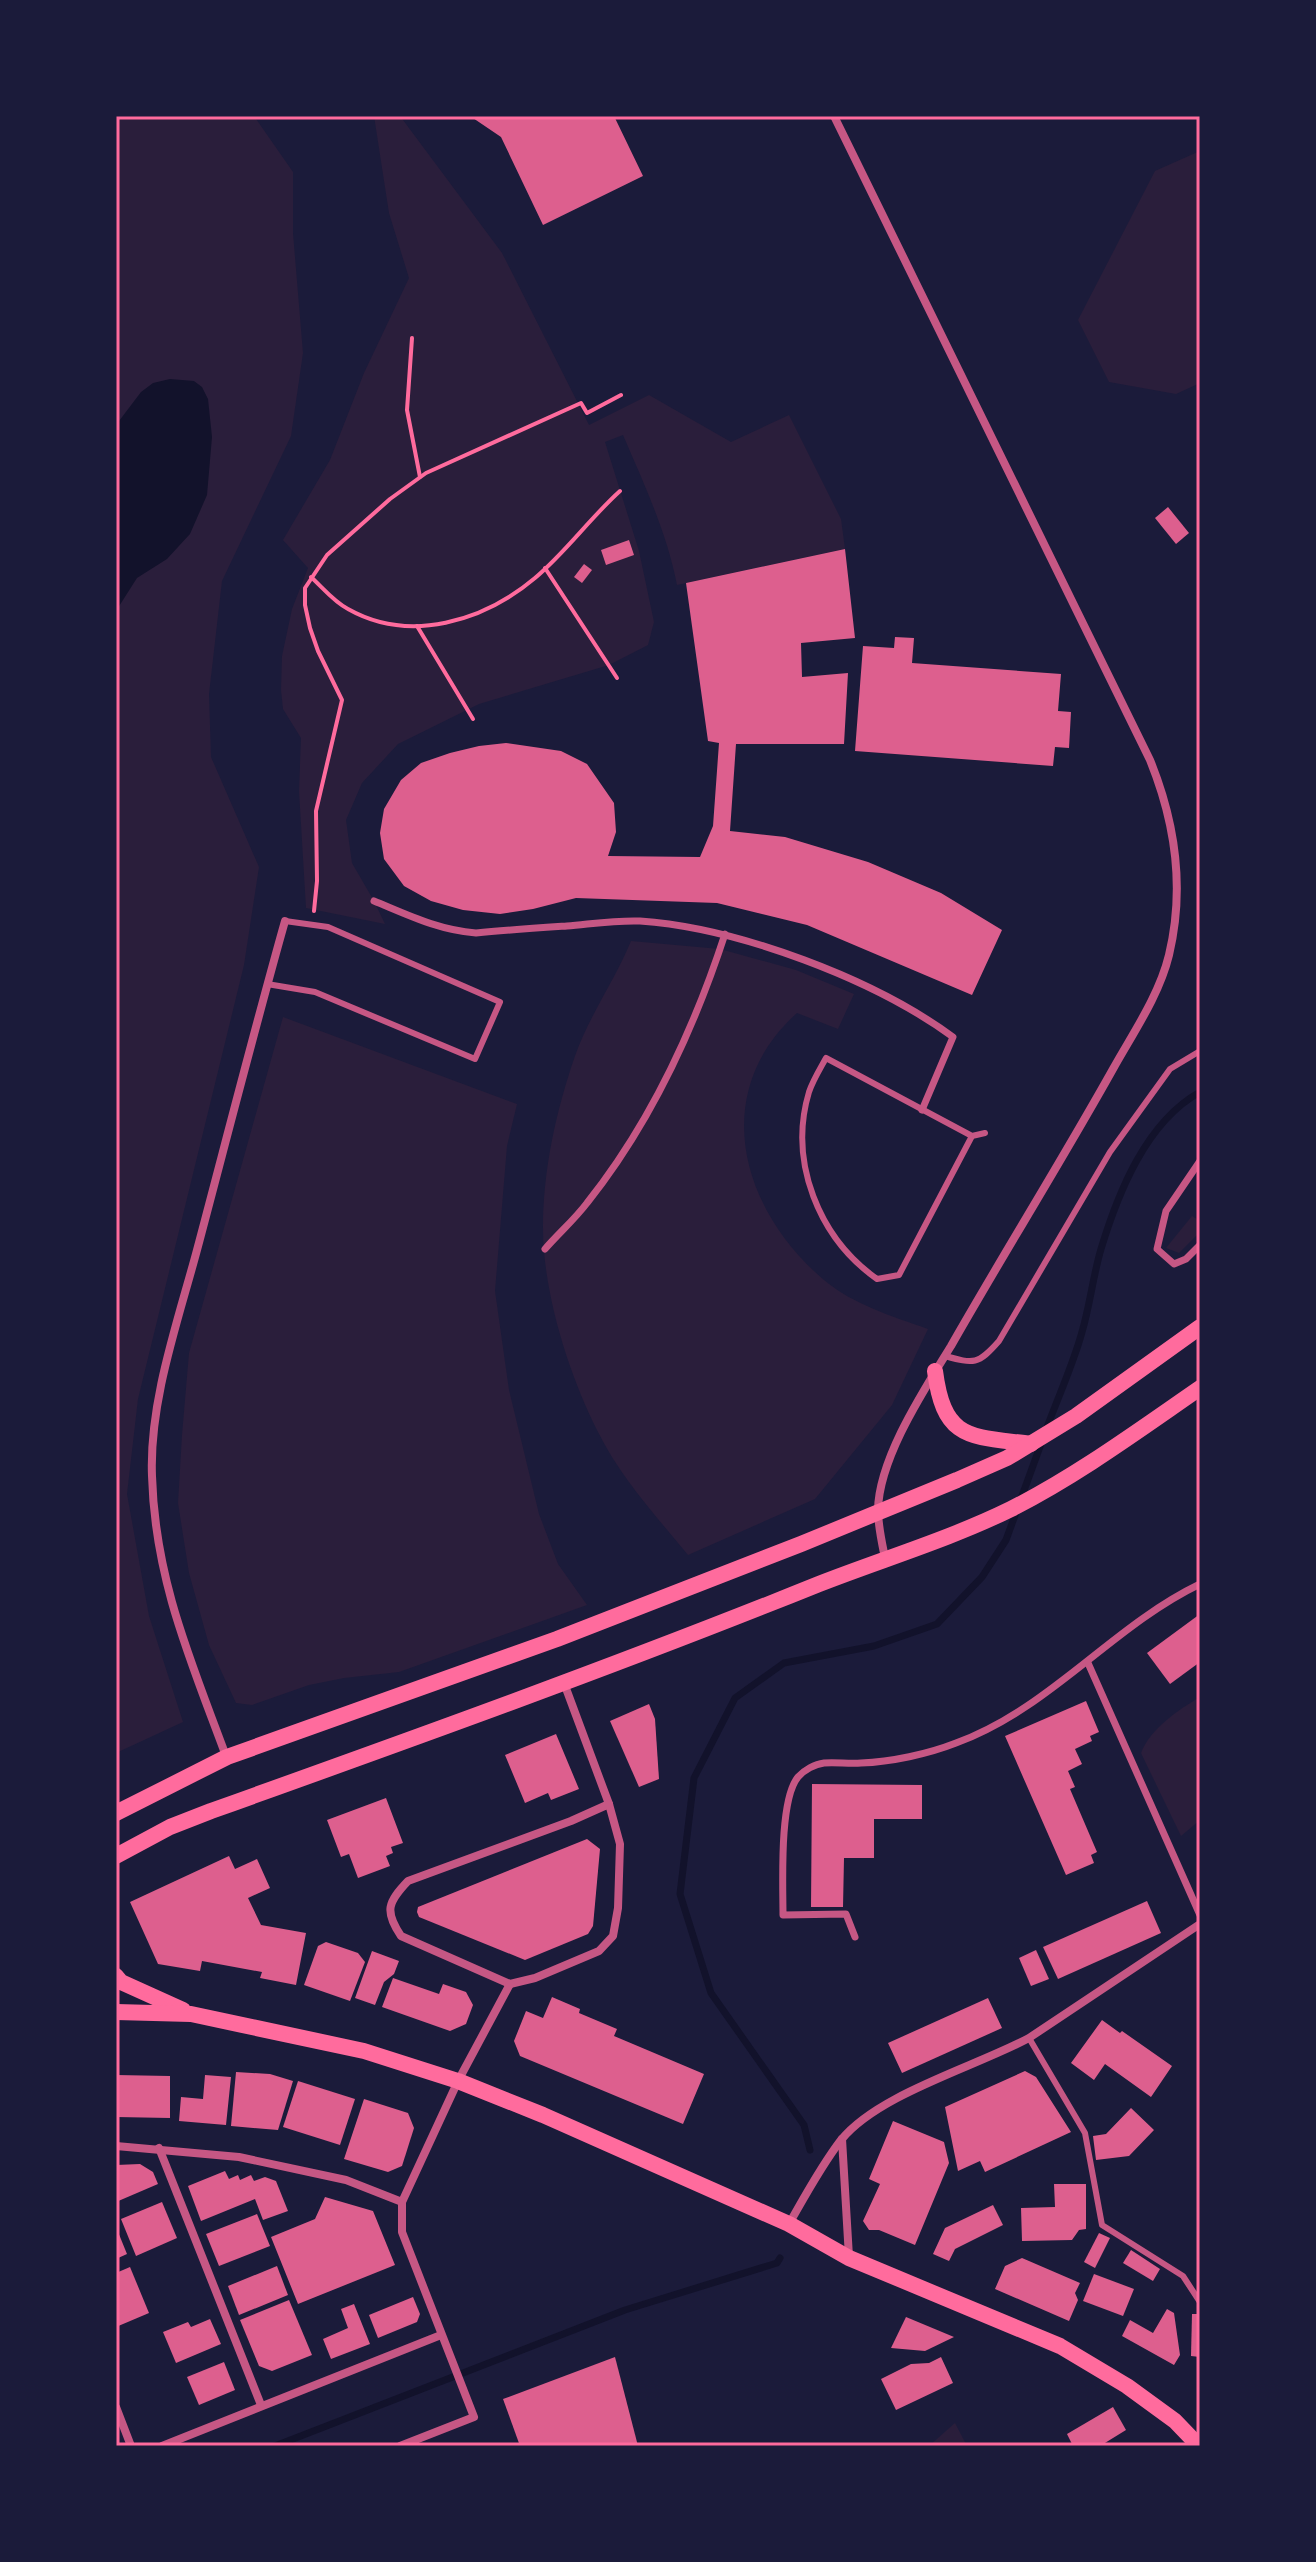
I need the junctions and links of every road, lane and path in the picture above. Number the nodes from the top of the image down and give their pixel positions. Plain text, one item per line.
1 (834, 116) edge
2 (412, 338) dead end
3 (621, 395) dead end
4 (420, 477) junction
5 (620, 491) dead end
6 (545, 568) junction
7 (311, 577) junction
8 (417, 626) junction
9 (617, 678) dead end
10 (473, 719) dead end
11 (374, 901) dead end
12 (285, 921) joint
13 (312, 925) junction
14 (725, 934) junction
15 (267, 984) junction
16 (1200, 1051) edge
17 (922, 1110) junction
18 (985, 1133) dead end
19 (972, 1136) junction
20 (1200, 1161) edge
21 (1200, 1245) edge
22 (545, 1249) dead end
23 (1200, 1327) edge
24 (945, 1356) junction
25 (935, 1371) junction
26 (1200, 1388) edge
27 (1031, 1444) junction
28 (878, 1512) junction
29 (885, 1558) junction
30 (1200, 1584) edge
31 (1088, 1663) junction
32 (564, 1683) junction
33 (227, 1757) junction
34 (609, 1804) junction
35 (116, 1813) edge
36 (122, 1852) edge
37 (116, 1867) edge
38 (1200, 1915) edge
39 (1200, 1924) edge
40 (855, 1937) dead end
41 (116, 1976) edge
42 (510, 1984) junction
43 (116, 2012) edge
44 (191, 2014) junction
45 (1029, 2038) junction
46 (458, 2081) junction
47 (842, 2138) junction
48 (116, 2146) edge
49 (159, 2148) junction
50 (402, 2202) junction
51 (789, 2224) junction
52 (849, 2258) junction
53 (1200, 2302) edge
54 (441, 2335) junction
55 (261, 2405) junction
56 (116, 2407) edge
57 (131, 2446) edge
58 (162, 2446) edge
59 (400, 2446) edge
60 (1199, 2446) edge

1 - 24 street
2 - 4 path
3 - 4 path
4 - 7 path
5 - 6 path
6 - 8 path
6 - 9 path
7 - 8 path
7 - 13 path
8 - 10 path
11 - 14 street
12 - 13 lane
12 - 15 street
13 - 15 lane
14 - 17 street
14 - 22 street
15 - 33 street
16 - 24 lane
17 - 19 lane
17 - 19 lane
18 - 19 lane
20 - 21 street
23 - 27 main road
24 - 25 street
25 - 27 main road
25 - 28 street
26 - 29 main road
27 - 28 main road
28 - 29 street
28 - 33 main road
29 - 32 main road
30 - 31 street
31 - 38 street
31 - 40 street
32 - 34 street
32 - 36 main road
33 - 35 main road
34 - 42 street
34 - 42 street
36 - 37 main road
39 - 45 street
41 - 44 main road
42 - 46 street
43 - 44 main road
44 - 46 main road
45 - 47 street
45 - 53 lane
46 - 50 street
46 - 51 main road
47 - 51 street
47 - 52 street
48 - 49 street
49 - 50 street
49 - 55 street
50 - 54 street
51 - 52 main road
52 - 60 main road
54 - 55 street
54 - 59 street
55 - 58 street
56 - 57 street

